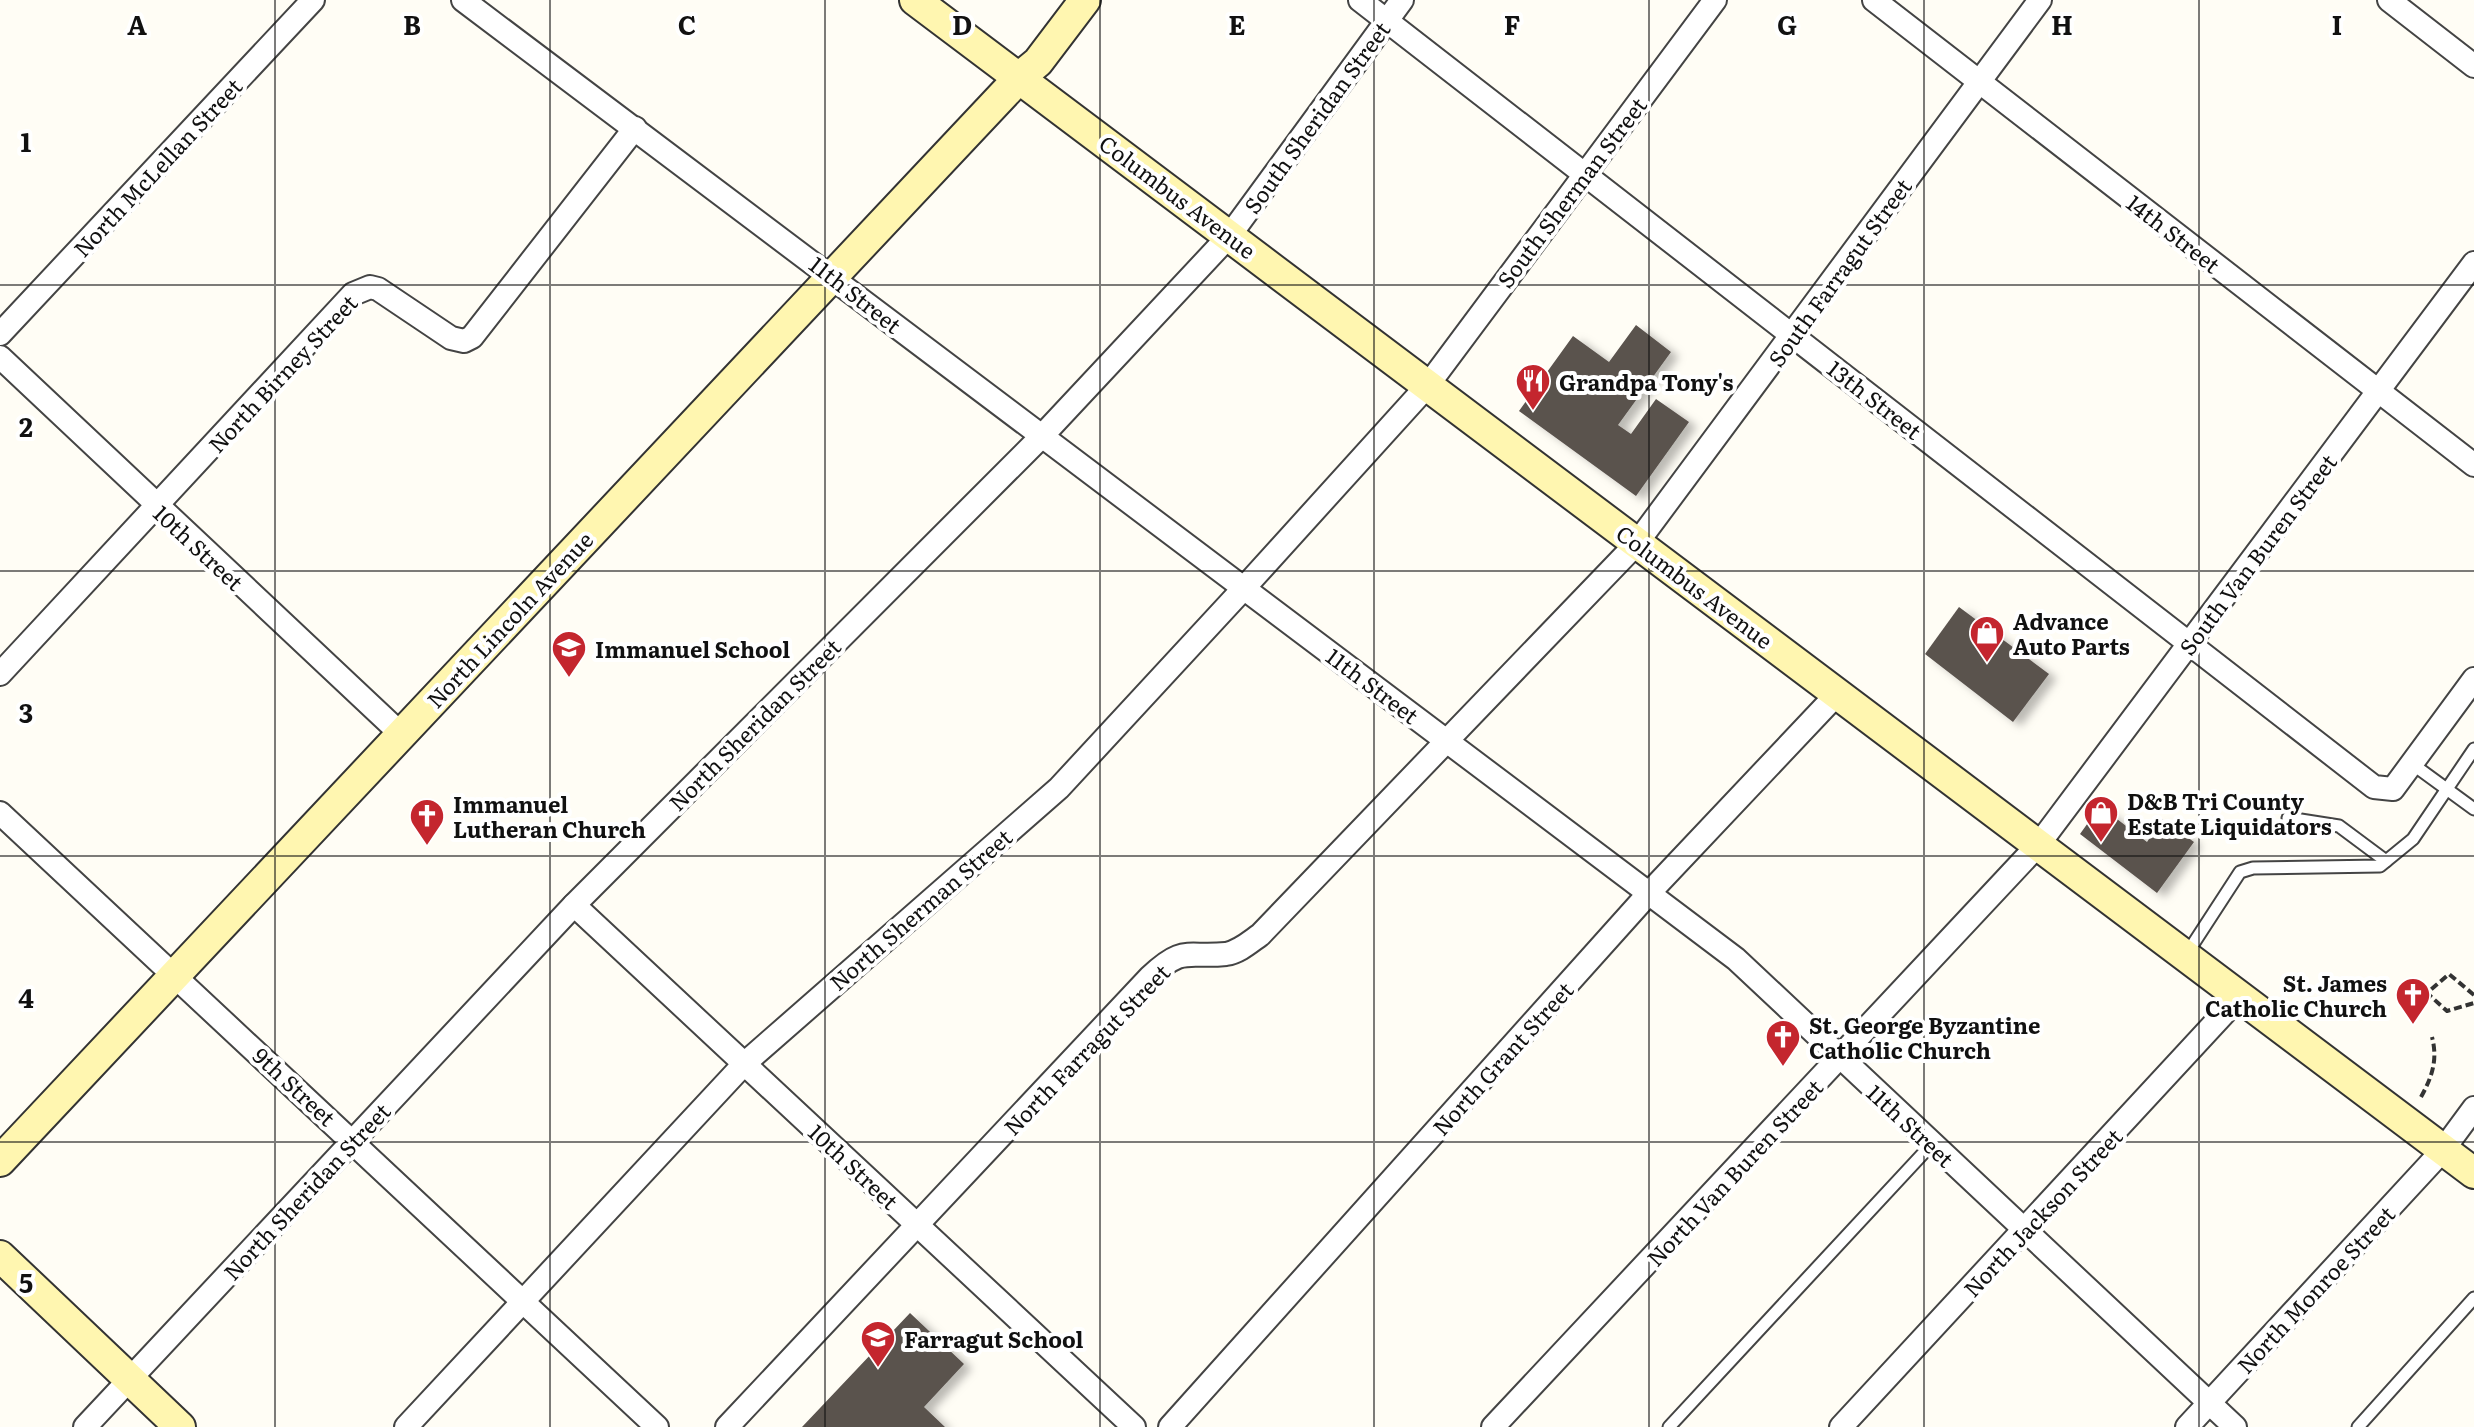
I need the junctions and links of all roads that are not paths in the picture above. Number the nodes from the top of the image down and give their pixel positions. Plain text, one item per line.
1 (313, 0) edge
2 (463, 0) edge
3 (915, 0) edge
4 (1085, 0) edge
5 (1360, 0) edge
6 (1402, 0) edge
7 (1715, 0) edge
8 (1874, 0) edge
9 (2040, 0) edge
10 (2389, 0) edge
11 (1387, 21) junction
12 (2474, 66) edge
13 (1020, 77) junction
14 (1979, 82) junction
15 (635, 128) junction
16 (1584, 174) junction
17 (1230, 235) junction
18 (2474, 263) edge
19 (832, 275) junction
20 (0, 334) edge
21 (1793, 335) junction
22 (0, 357) edge
23 (1428, 385) junction
24 (2378, 391) junction
25 (1042, 436) junction
26 (2474, 465) edge
27 (157, 508) junction
28 (1637, 543) junction
29 (1244, 588) junction
30 (2190, 645) junction
31 (0, 674) edge
32 (2474, 679) edge
33 (1838, 693) junction
34 (401, 734) junction
35 (1448, 741) junction
36 (2474, 749) edge
37 (2411, 763) junction
38 (2448, 791) junction
39 (2474, 809) edge
40 (0, 813) edge
41 (2288, 818) dead end
42 (2039, 844) junction
43 (2386, 861) junction
44 (1650, 892) junction
45 (574, 905) junction
46 (2186, 955) junction
47 (175, 975) junction
48 (2240, 996) junction
49 (1841, 1058) junction
50 (744, 1064) junction
51 (2474, 1108) edge
52 (353, 1141) junction
53 (1931, 1145) junction
54 (2443, 1150) junction
55 (0, 1161) edge
56 (2474, 1173) edge
57 (918, 1226) junction
58 (2026, 1231) junction
59 (0, 1256) edge
60 (2474, 1298) edge
61 (525, 1302) junction
62 (129, 1379) junction
63 (2209, 1403) junction
64 (85, 1427) edge
65 (180, 1427) edge
66 (406, 1427) edge
67 (657, 1427) edge
68 (727, 1427) edge
69 (1134, 1427) edge
70 (1170, 1427) edge
71 (1493, 1427) edge
72 (1669, 1427) edge
73 (1841, 1427) edge
74 (2187, 1427) edge
75 (2235, 1427) edge
76 (2358, 1427) edge

1 - 20 street, North McLellan Street
2 - 15 street, 11th Street
3 - 13 street, Columbus Avenue
4 - 13 street, North Lincoln Avenue
5 - 11 street, 13th Street
6 - 11 street, South Sheridan Street
7 - 16 street, South Sherman Street
8 - 14 street, 14th Street
9 - 14 street, South Farragut Street
10 - 12 street
11 - 16 street, 13th Street
11 - 17 street, South Sheridan Street
13 - 17 street, Columbus Avenue
13 - 19 street, North Lincoln Avenue
14 - 21 street, South Farragut Street
14 - 24 street, 14th Street
15 - 19 street, 11th Street
15 - 27 street, North Birney Street
16 - 21 street, 13th Street
16 - 23 street, South Sherman Street
17 - 23 street, Columbus Avenue
17 - 25 street, North Sheridan Street
18 - 24 street, South Van Buren Street
19 - 25 street, 11th Street
19 - 34 street, North Lincoln Avenue
21 - 28 street, South Farragut Street
21 - 30 street, 13th Street
22 - 27 street, 10th Street
23 - 28 street, Columbus Avenue
23 - 29 street, North Sherman Street
24 - 26 street, 14th Street
24 - 30 street, South Van Buren Street
25 - 29 street, 11th Street
25 - 45 street, North Sheridan Street
27 - 31 street, North Birney Street
27 - 34 street, 10th Street
28 - 33 street, Columbus Avenue
28 - 35 street, North Farragut Street
29 - 35 street, 11th Street
29 - 50 street, North Sherman Street
30 - 37 street, 13th Street
30 - 42 street, South Van Buren Street
32 - 37 street
33 - 42 street, Columbus Avenue
33 - 44 street, North Grant Street
34 - 47 street, North Lincoln Avenue
35 - 44 street, 11th Street
35 - 57 street, North Farragut Street
36 - 38 lane
37 - 38 lane
38 - 39 lane
38 - 43 lane
40 - 47 street, 9th Street
41 - 43 lane
42 - 46 street, Columbus Avenue
42 - 49 street, North Van Buren Street
43 - 46 lane
44 - 49 street, 11th Street
44 - 70 street, North Grant Street
45 - 50 street, 10th Street
45 - 52 street, North Sheridan Street
46 - 48 street, Columbus Avenue
47 - 52 street, 9th Street
47 - 55 street, North Lincoln Avenue
48 - 54 street, Columbus Avenue
48 - 58 street, North Jackson Street
49 - 53 street, 11th Street
49 - 71 street, North Van Buren Street
50 - 57 street, 10th Street
50 - 61 street, North Sherman Street
51 - 54 street, North Monroe Street
52 - 61 street, 9th Street
52 - 62 street, North Sheridan Street
53 - 58 street, 11th Street
53 - 72 lane
54 - 56 street, Columbus Avenue
54 - 63 street, North Monroe Street
57 - 68 street, North Farragut Street
57 - 69 street, 10th Street
58 - 63 street, 11th Street
58 - 73 street, North Jackson Street
59 - 62 street
60 - 76 lane
61 - 66 street, North Sherman Street
61 - 67 street, 9th Street
62 - 64 street, North Sheridan Street
62 - 65 street
63 - 74 street, North Monroe Street
63 - 75 street, 11th Street

